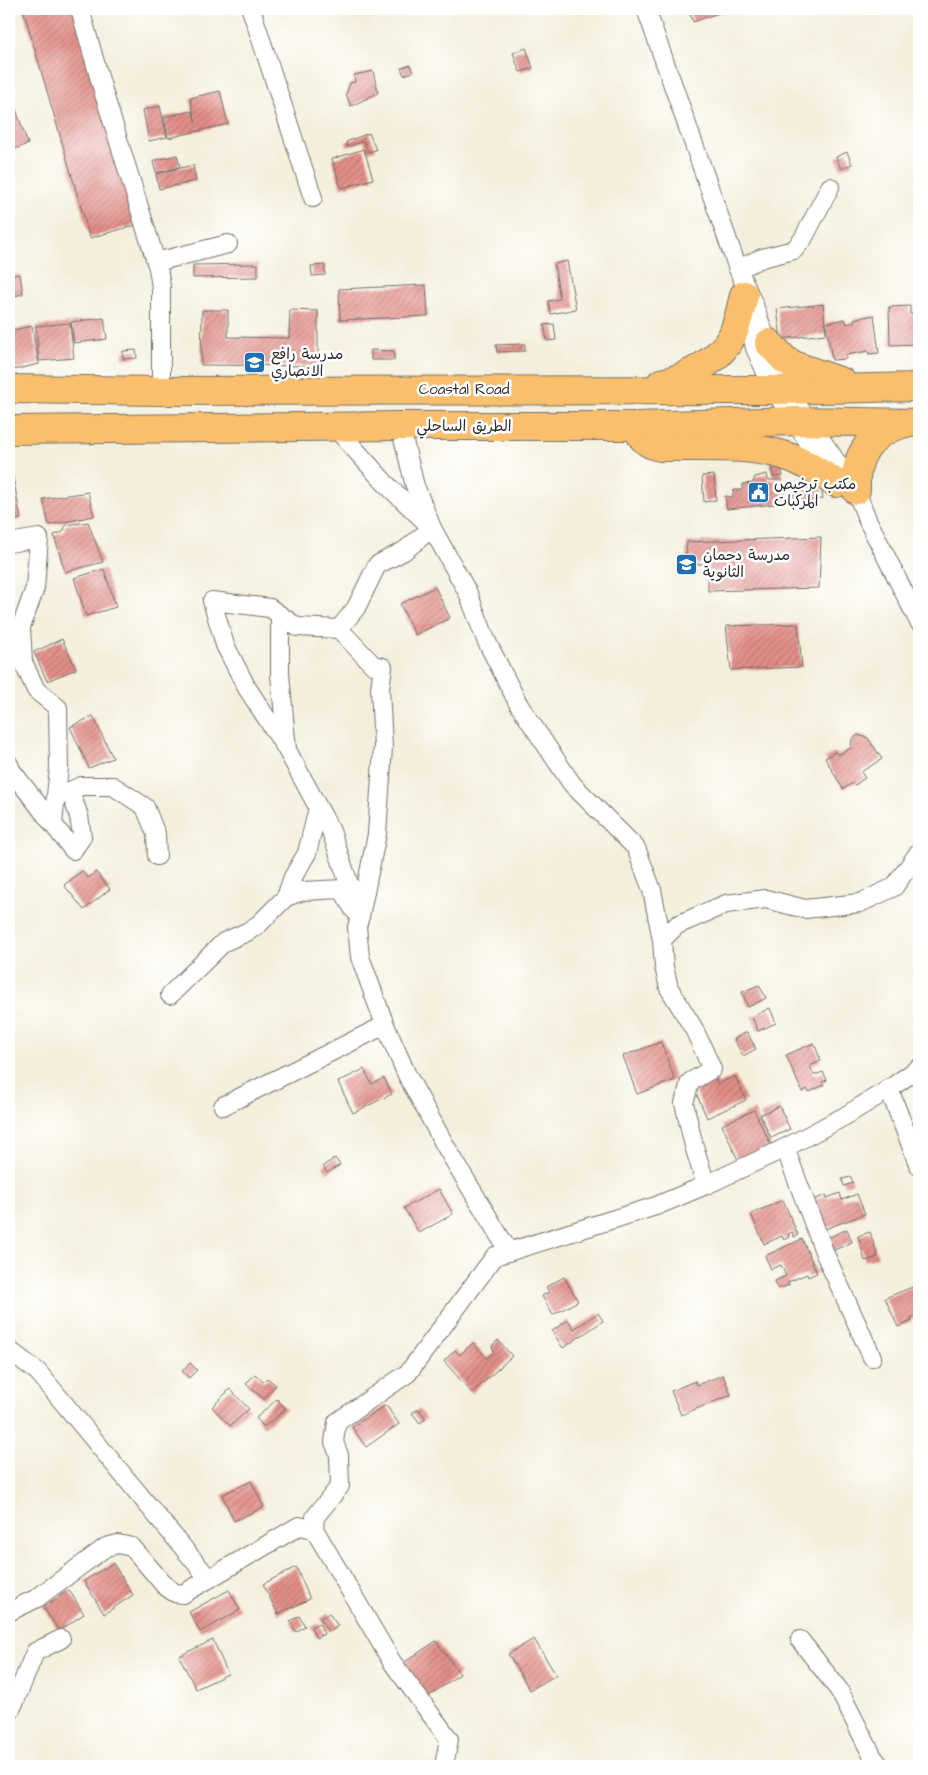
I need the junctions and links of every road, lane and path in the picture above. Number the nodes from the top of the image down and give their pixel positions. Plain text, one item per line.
1 (80, 9) edge
2 (251, 9) edge
3 (646, 9) edge
4 (830, 186) dead end
5 (312, 198) dead end
6 (228, 244) dead end
7 (156, 262) junction
8 (741, 281) junction
9 (769, 343) junction
10 (919, 387) edge
11 (858, 388) junction
12 (9, 389) edge
13 (634, 389) junction
14 (780, 389) junction
15 (161, 390) junction
16 (803, 422) junction
17 (911, 423) edge
18 (334, 426) junction
19 (400, 426) junction
20 (637, 426) junction
21 (9, 430) edge
22 (846, 486) junction
23 (432, 528) junction
24 (9, 544) edge
25 (280, 616) junction
26 (919, 622) edge
27 (339, 629) junction
28 (287, 750) junction
29 (9, 764) edge
30 (63, 794) junction
31 (318, 808) junction
32 (54, 823) junction
33 (919, 852) edge
34 (157, 856) dead end
35 (286, 897) junction
36 (360, 916) junction
37 (662, 940) junction
38 (170, 995) dead end
39 (385, 1025) junction
40 (919, 1068) edge
41 (889, 1089) junction
42 (223, 1106) dead end
43 (785, 1148) junction
44 (919, 1166) edge
45 (706, 1185) junction
46 (509, 1252) junction
47 (9, 1350) edge
48 (872, 1357) dead end
49 (314, 1529) junction
50 (209, 1579) junction
51 (9, 1612) edge
52 (61, 1639) dead end
53 (800, 1640) dead end
54 (9, 1713) edge
55 (444, 1766) edge
56 (880, 1766) edge

1 - 7 street
2 - 5 street
3 - 8 street
4 - 8 street
6 - 7 street
7 - 15 street
8 - 9 street
8 - 13 highway
8 - 14 street
9 - 11 highway
9 - 14 street
10 - 11 highway, Coastal Road
11 - 14 highway, Coastal Road
12 - 15 highway, Coastal Road
13 - 14 highway, Coastal Road
13 - 15 highway, Coastal Road
14 - 16 street
16 - 17 highway, الطريق الساحلي
16 - 20 highway, الطريق الساحلي
16 - 22 street
17 - 22 highway
18 - 19 highway, الطريق الساحلي
18 - 21 highway, الطريق الساحلي
18 - 23 street
19 - 20 highway, الطريق الساحلي
19 - 23 street
20 - 22 highway
22 - 26 street
23 - 27 street
23 - 37 street
24 - 30 street
25 - 27 street
25 - 28 street
25 - 28 street
27 - 36 street
28 - 31 street
29 - 32 street
30 - 32 street
30 - 32 street
30 - 34 street
31 - 35 street
31 - 36 street
33 - 37 street
35 - 36 street
35 - 38 street
36 - 39 street
37 - 45 street
39 - 42 street
39 - 46 street
40 - 41 street
41 - 43 street
41 - 44 street
43 - 45 street
43 - 48 street
45 - 46 street
46 - 49 street
47 - 50 street
49 - 50 street
49 - 55 street
50 - 51 street
52 - 54 street
53 - 56 street

